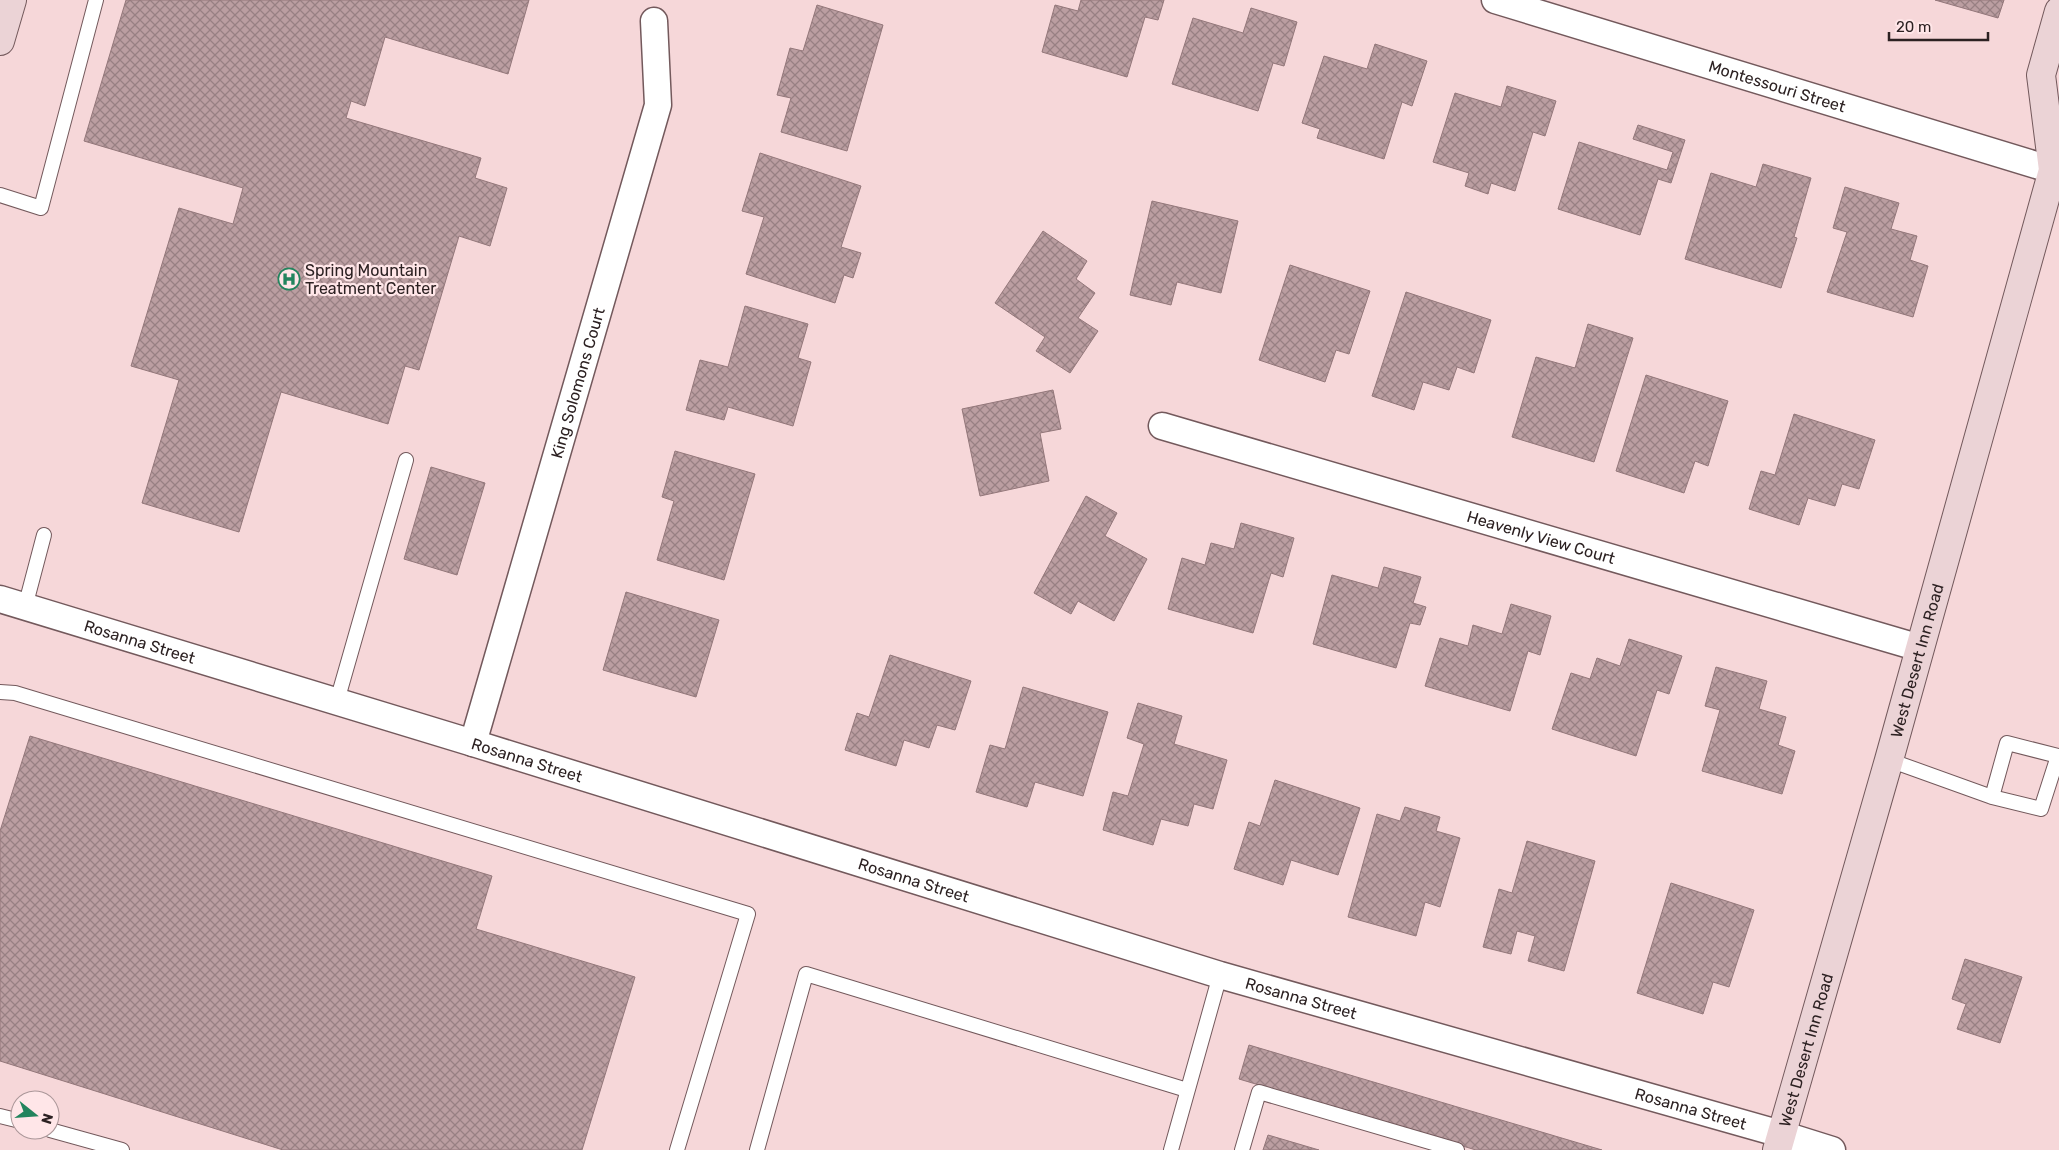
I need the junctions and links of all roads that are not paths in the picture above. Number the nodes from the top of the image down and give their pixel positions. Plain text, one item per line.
1 (12, 0) edge
2 (96, 0) edge
3 (1495, 0) edge
4 (2059, 11) edge
5 (654, 21) dead end
6 (0, 41) edge
7 (2057, 168) edge
8 (0, 195) edge
9 (1162, 426) dead end
10 (406, 460) dead end
11 (44, 535) dead end
12 (0, 599) edge
13 (25, 607) junction
14 (1920, 648) junction
15 (0, 692) edge
16 (337, 701) junction
17 (473, 742) junction
18 (1889, 760) junction
19 (1992, 797) junction
20 (1220, 975) junction
21 (1187, 1090) junction
22 (60, 1133) edge
23 (1779, 1142) edge
24 (122, 1150) edge
25 (677, 1150) edge
26 (757, 1150) edge
27 (1171, 1150) edge
28 (1242, 1150) edge
29 (1457, 1150) edge
30 (1832, 1150) edge

1 - 6 main road
2 - 8 lane
3 - 7 street, Montessouri Street
4 - 7 main road, West Desert Inn Road
5 - 17 street, King Solomons Court
7 - 14 main road, West Desert Inn Road
9 - 14 street, Heavenly View Court
10 - 16 lane
11 - 13 lane
12 - 13 street, Rosanna Street
13 - 16 street, Rosanna Street
14 - 18 main road, West Desert Inn Road
15 - 25 lane
16 - 17 street, Rosanna Street
17 - 20 street, Rosanna Street
18 - 19 lane
18 - 23 main road, West Desert Inn Road
19 - 19 lane
20 - 21 lane
20 - 23 street, Rosanna Street
21 - 26 lane
21 - 27 lane
22 - 24 lane
23 - 30 street, Rosanna Street
28 - 29 lane

